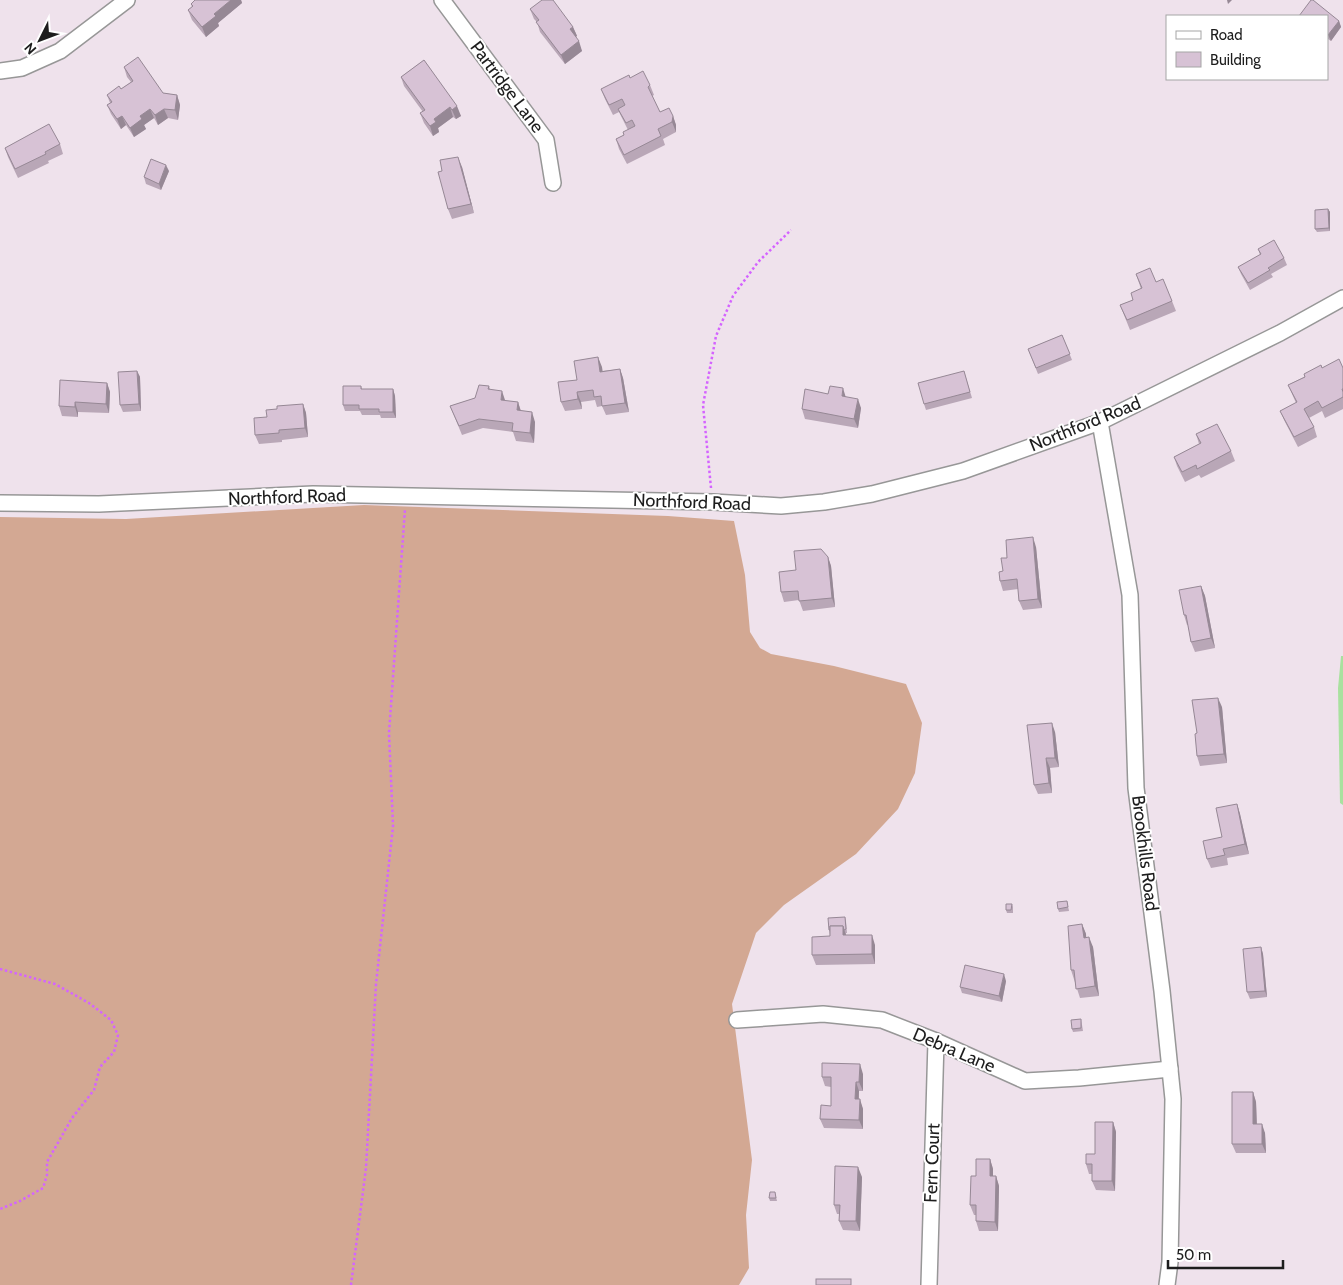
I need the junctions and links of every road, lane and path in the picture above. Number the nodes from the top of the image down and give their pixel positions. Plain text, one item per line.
1 (127, 0) edge
2 (442, 0) edge
3 (0, 71) edge
4 (553, 183) dead end
5 (791, 230) dead end
6 (1343, 298) edge
7 (1100, 422) junction
8 (406, 496) junction
9 (0, 502) edge
10 (713, 502) junction
11 (0, 969) edge
12 (737, 1020) dead end
13 (936, 1040) junction
14 (1170, 1069) junction
15 (0, 1209) edge
16 (351, 1285) edge
17 (929, 1285) edge
18 (1168, 1285) edge

1 - 3 street
2 - 4 street, Partridge Lane
5 - 10 path
6 - 7 street, Northford Road
7 - 10 street, Northford Road
7 - 14 street, Brookhills Road
8 - 9 street, Northford Road
8 - 10 street, Northford Road
8 - 16 path
11 - 15 path
12 - 13 street, Debra Lane
13 - 14 street, Debra Lane
13 - 17 street, Fern Court
14 - 18 street, Brookhills Road

